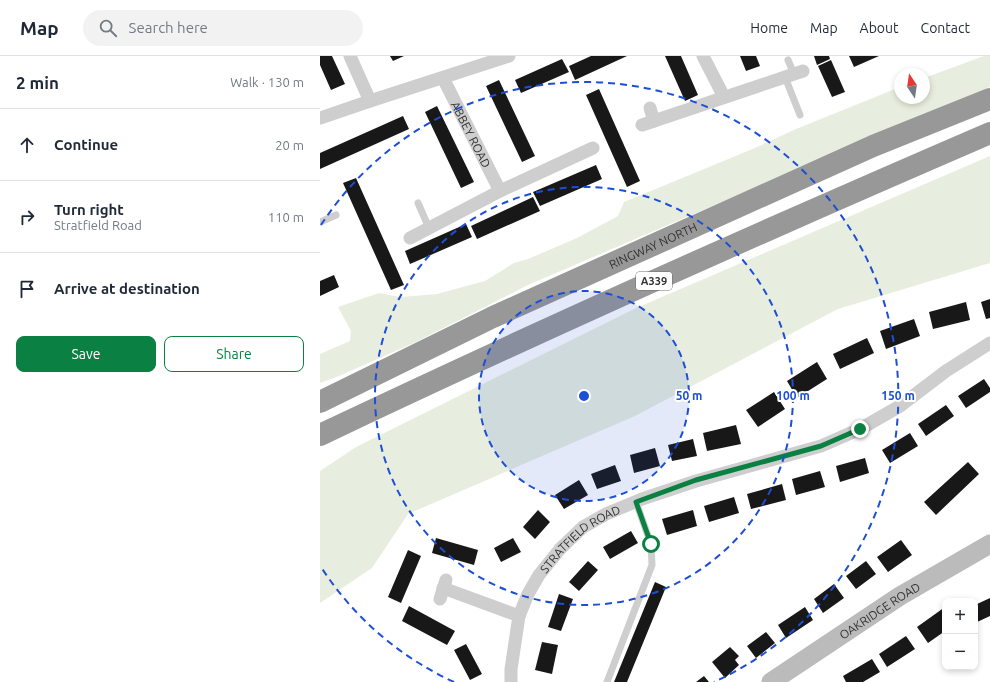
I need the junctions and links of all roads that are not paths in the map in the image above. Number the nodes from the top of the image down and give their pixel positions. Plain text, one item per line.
1 (350, 56) edge
2 (509, 56) edge
3 (703, 56) edge
4 (788, 60) dead end
5 (794, 74) junction
6 (443, 78) junction
7 (724, 97) junction
8 (990, 99) edge
9 (370, 101) junction
10 (650, 108) dead end
11 (800, 115) dead end
12 (320, 118) edge
13 (654, 121) junction
14 (642, 125) dead end
15 (990, 133) edge
16 (593, 148) dead end
17 (500, 191) junction
18 (418, 203) dead end
19 (336, 215) dead end
20 (320, 222) edge
21 (429, 228) junction
22 (410, 238) dead end
23 (990, 343) edge
24 (373, 375) junction
25 (320, 394) edge
26 (320, 402) edge
27 (370, 412) junction
28 (320, 435) edge
29 (320, 444) edge
30 (636, 502) junction
31 (990, 544) edge
32 (443, 589) dead end
33 (519, 616) junction
34 (511, 682) edge
35 (607, 682) edge
36 (771, 682) edge

1 - 9 street
2 - 6 street
3 - 7 street
4 - 5 lane
5 - 7 street
5 - 11 lane
6 - 9 street
6 - 17 street, ABBEY ROAD
7 - 13 street
8 - 24 highway, RINGWAY NORTH / A339
9 - 12 street
10 - 13 street
13 - 14 street
15 - 27 highway, A339
16 - 17 street
17 - 21 street
18 - 21 lane
19 - 20 lane
21 - 22 street
23 - 30 street, STRATFIELD ROAD
24 - 25 highway
24 - 26 highway, RINGWAY NORTH / A339
27 - 28 highway, A339
27 - 29 highway
30 - 33 street, STRATFIELD ROAD
30 - 35 lane
31 - 36 street, OAKRIDGE ROAD
32 - 33 street
33 - 34 street, STRATFIELD ROAD

